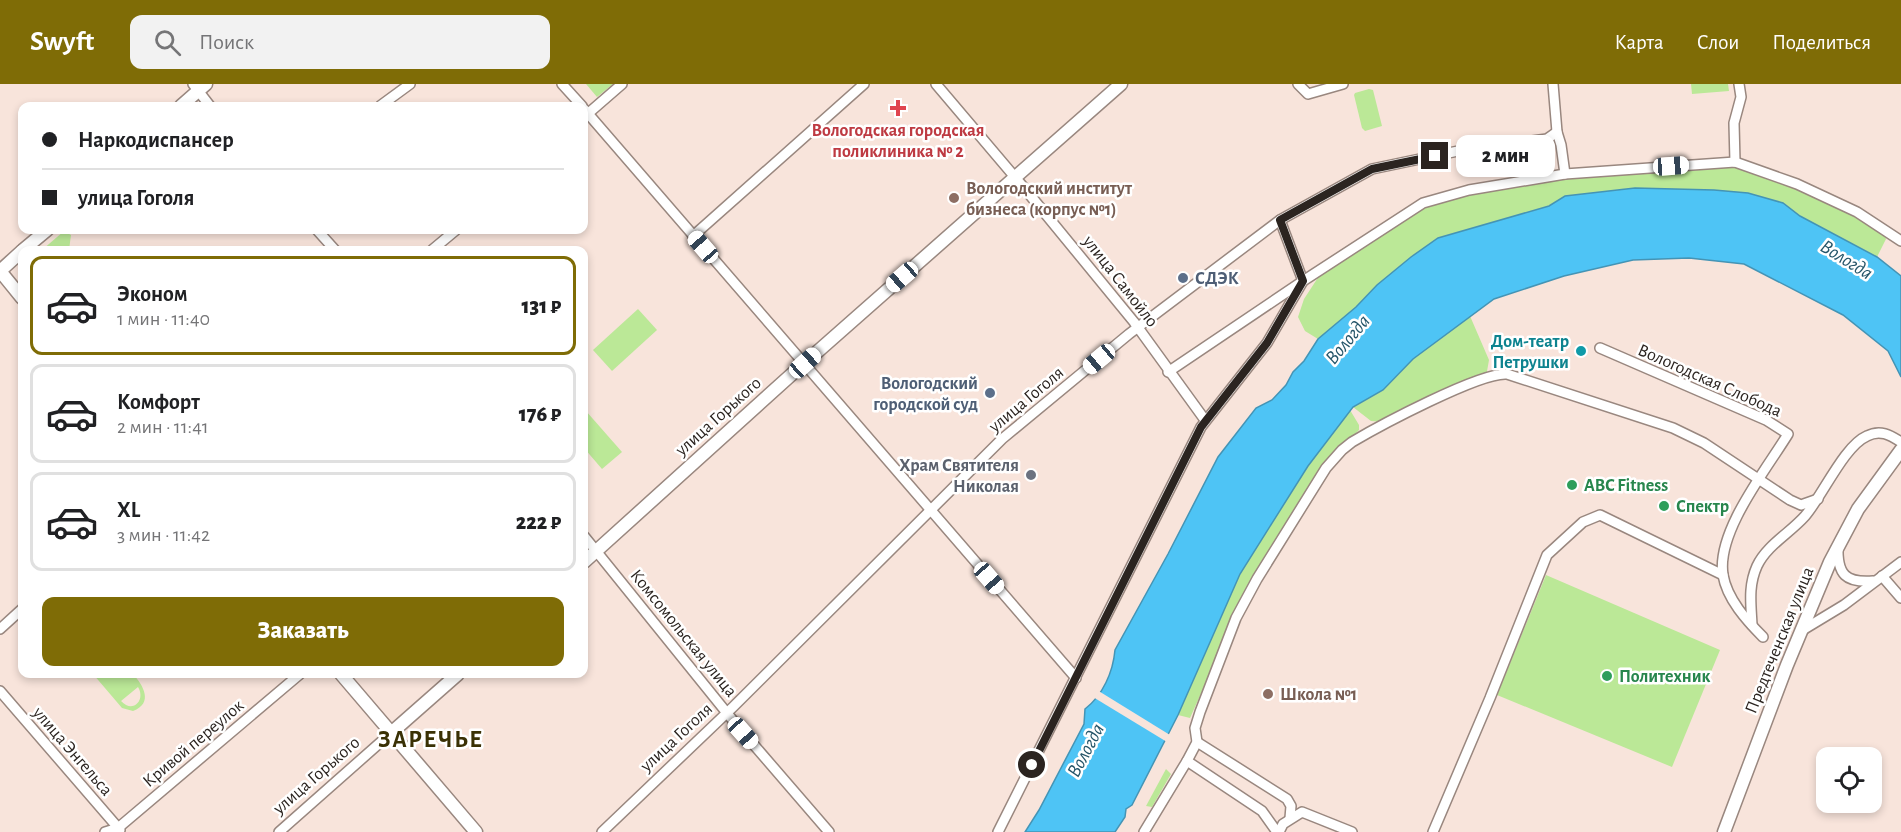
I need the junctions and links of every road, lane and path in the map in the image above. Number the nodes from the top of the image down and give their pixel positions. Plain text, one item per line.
1 (410, 84) edge
2 (562, 84) edge
3 (622, 84) edge
4 (864, 84) edge
5 (936, 84) edge
6 (1121, 84) edge
7 (1298, 84) edge
8 (1343, 84) edge
9 (1552, 84) edge
10 (1739, 84) edge
11 (199, 86) edge
12 (185, 102) edge
13 (208, 102) edge
14 (385, 102) edge
15 (576, 102) edge
16 (588, 109) edge
17 (588, 117) edge
18 (1557, 132) junction
19 (1735, 162) junction
20 (1565, 174) junction
21 (1015, 177) junction
22 (1280, 220) junction
23 (42, 234) edge
24 (321, 234) edge
25 (451, 234) edge
26 (693, 236) junction
27 (1901, 241) edge
28 (29, 246) edge
29 (331, 246) edge
30 (437, 246) edge
31 (18, 255) edge
32 (0, 271) edge
33 (1303, 281) junction
34 (18, 293) edge
35 (1138, 327) junction
36 (1600, 348) dead end
37 (805, 363) junction
38 (1168, 372) junction
39 (1205, 420) junction
40 (1901, 442) edge
41 (1901, 450) edge
42 (1759, 481) junction
43 (1818, 500) junction
44 (931, 510) junction
45 (588, 541) edge
46 (1838, 546) junction
47 (597, 551) junction
48 (588, 559) edge
49 (1901, 562) edge
50 (1723, 575) junction
51 (1877, 578) junction
52 (1901, 598) edge
53 (18, 613) edge
54 (1752, 625) junction
55 (0, 629) edge
56 (1801, 631) junction
57 (1763, 637) dead end
58 (295, 678) edge
59 (344, 678) edge
60 (454, 678) edge
61 (1076, 678) junction
62 (0, 691) edge
63 (726, 712) junction
64 (392, 733) junction
65 (1197, 742) junction
66 (1187, 761) junction
67 (1290, 818) junction
68 (120, 830) edge
69 (105, 832) edge
70 (279, 832) edge
71 (476, 832) edge
72 (602, 832) edge
73 (829, 832) edge
74 (998, 832) edge
75 (1144, 832) edge
76 (1278, 832) edge
77 (1352, 832) edge
78 (1433, 832) edge
79 (1724, 832) edge

1 - 14 street
2 - 15 street
3 - 16 street
4 - 26 street
5 - 21 street, улица Самойло
6 - 21 street, улица Горького
7 - 8 street
9 - 18 street
10 - 19 street
11 - 12 street
11 - 13 street
17 - 26 street
18 - 20 street
18 - 22 street, улица Гоголя
19 - 20 street
19 - 27 street
20 - 33 street
21 - 35 street, улица Самойло
21 - 37 street, улица Горького
22 - 33 street
22 - 35 street, улица Гоголя
23 - 28 street
24 - 29 street
25 - 30 street
26 - 37 street
31 - 32 street
32 - 34 street
33 - 38 street
33 - 39 street
35 - 38 street, улица Самойло
35 - 44 street, улица Гоголя
36 - 42 street, Вологодская Слобода
37 - 44 street
37 - 47 street, улица Горького
38 - 39 street, улица Самойло
39 - 61 street
40 - 43 street
41 - 46 street, Предтеченская улица
42 - 43 street
42 - 50 street
42 - 65 street
43 - 54 street
44 - 61 street
44 - 63 street, улица Гоголя
45 - 47 street, Комсомольская улица
46 - 51 street
46 - 56 street, Предтеченская улица
47 - 48 street, улица Горького
47 - 63 street, Комсомольская улица
49 - 51 street
50 - 54 street
50 - 78 street
51 - 52 street
51 - 56 street
53 - 55 street
54 - 57 street
56 - 79 street, Предтеченская улица
58 - 68 street, Кривой переулок
59 - 64 street
60 - 64 street, улица Горького
61 - 74 street
62 - 68 street, улица Энгельса
63 - 72 street, улица Гоголя
63 - 73 street, Комсомольская улица
64 - 70 street, улица Горького
64 - 71 street
65 - 66 street
65 - 67 street
66 - 75 street
66 - 76 street
67 - 76 street
67 - 77 street
68 - 69 street, Кривой переулок

